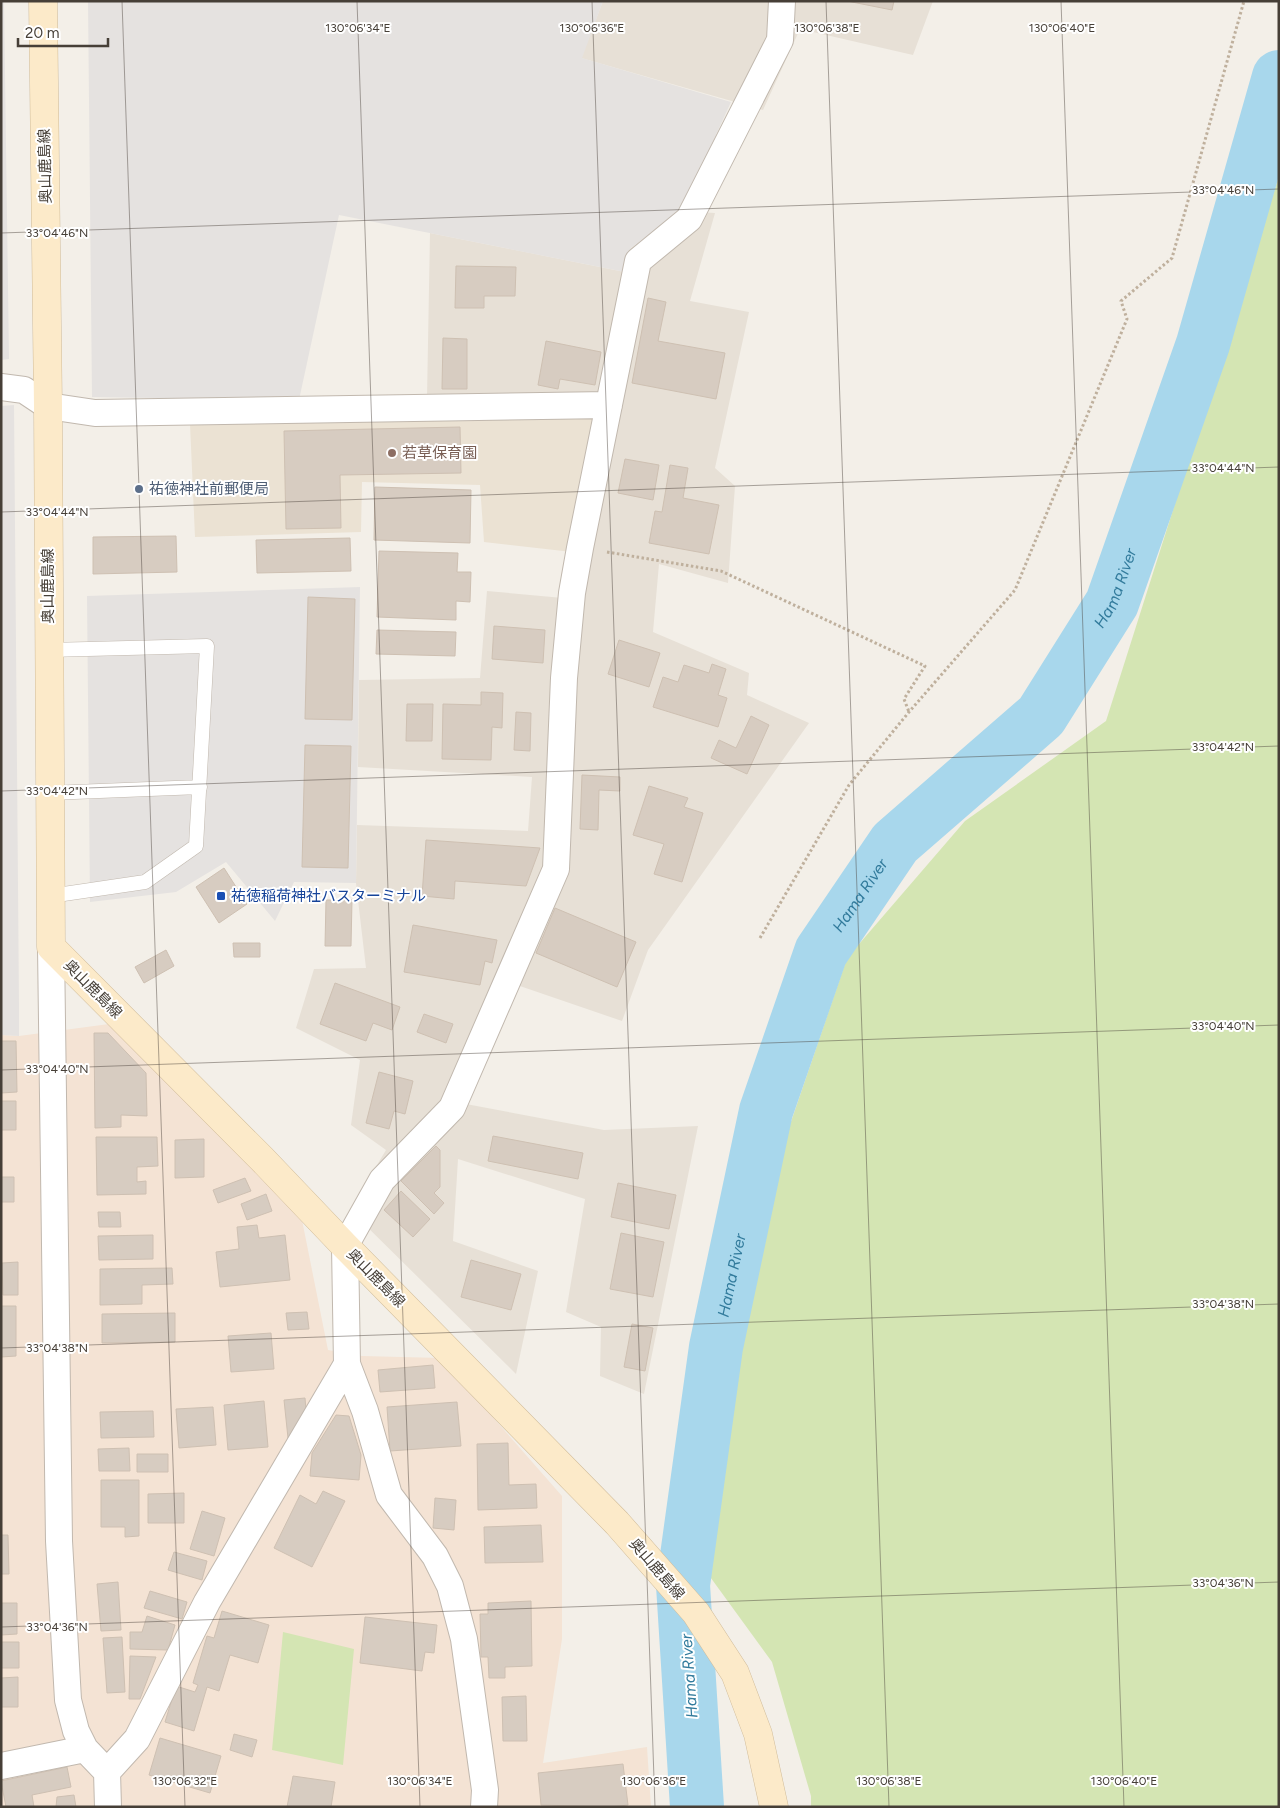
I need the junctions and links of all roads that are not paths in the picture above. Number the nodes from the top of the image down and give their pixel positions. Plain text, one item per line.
1 (43, 1) edge
2 (782, 1) edge
3 (1, 387) edge
4 (609, 405) junction
5 (48, 406) junction
6 (48, 650) junction
7 (200, 786) junction
8 (49, 793) junction
9 (50, 896) junction
10 (51, 947) junction
11 (345, 1246) junction
12 (347, 1364) junction
13 (85, 1749) junction
14 (1, 1766) edge
15 (107, 1772) junction
16 (108, 1807) edge
17 (484, 1807) edge
18 (774, 1807) edge

1 - 5 main road, 奥山鹿島線
2 - 4 street
3 - 5 street
4 - 5 street
4 - 11 street
5 - 6 main road, 奥山鹿島線
6 - 7 lane
6 - 8 main road, 奥山鹿島線
7 - 8 lane
7 - 9 lane
8 - 9 main road, 奥山鹿島線
9 - 10 main road, 奥山鹿島線
10 - 11 main road, 奥山鹿島線
10 - 13 street
11 - 12 street
11 - 18 main road, 奥山鹿島線
12 - 15 street
12 - 17 street
13 - 14 street
13 - 15 street
15 - 16 street

